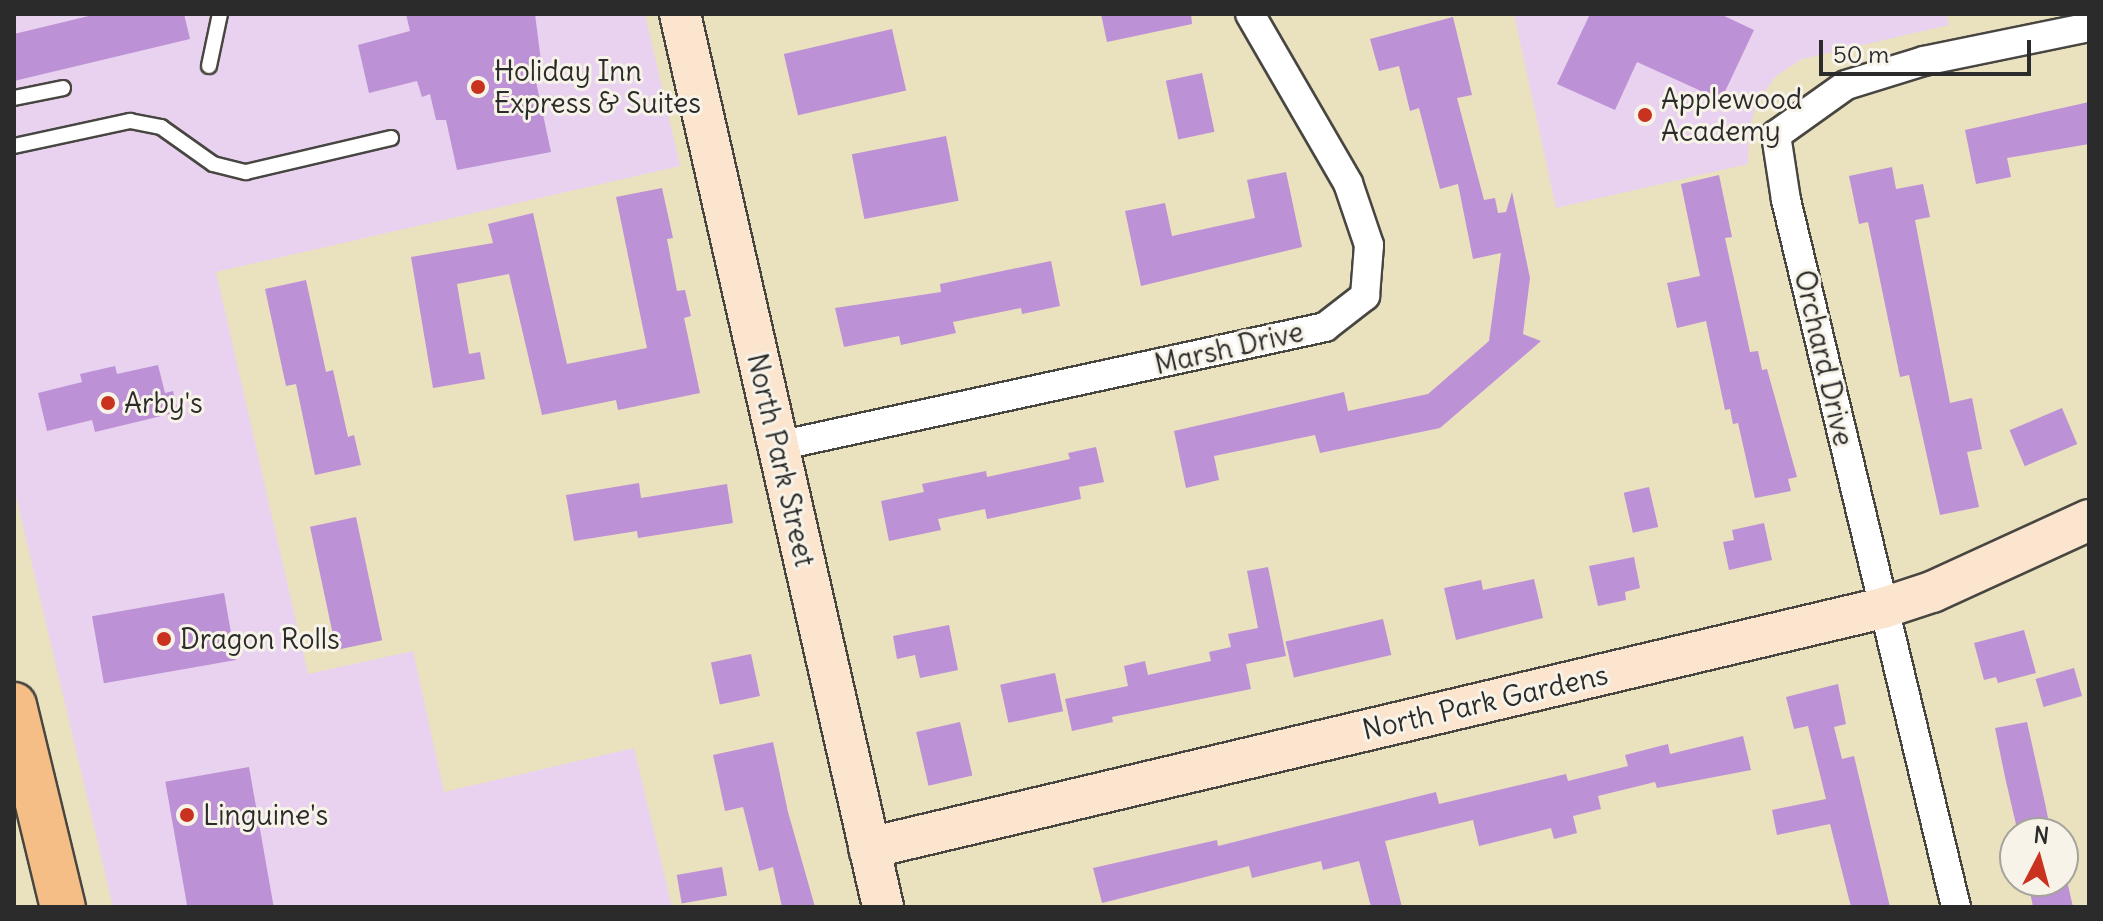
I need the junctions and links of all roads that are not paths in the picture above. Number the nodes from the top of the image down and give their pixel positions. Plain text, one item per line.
1 (220, 14) edge
2 (680, 14) edge
3 (1250, 14) edge
4 (2089, 27) edge
5 (209, 66) dead end
6 (63, 88) dead end
7 (14, 98) edge
8 (391, 138) dead end
9 (14, 146) edge
10 (778, 446) junction
11 (2089, 520) edge
12 (1883, 608) junction
13 (14, 705) edge
14 (869, 848) junction
15 (63, 907) edge
16 (883, 907) edge
17 (1956, 907) edge

1 - 5 lane
2 - 10 street, North Park Street
3 - 10 street, Marsh Drive
4 - 12 street, Orchard Drive
6 - 7 lane
8 - 9 lane
10 - 14 street, North Park Street
11 - 12 street, North Park Gardens
12 - 14 street, North Park Gardens
12 - 17 street, Orchard Drive
13 - 15 main road
14 - 16 street, North Park Street

